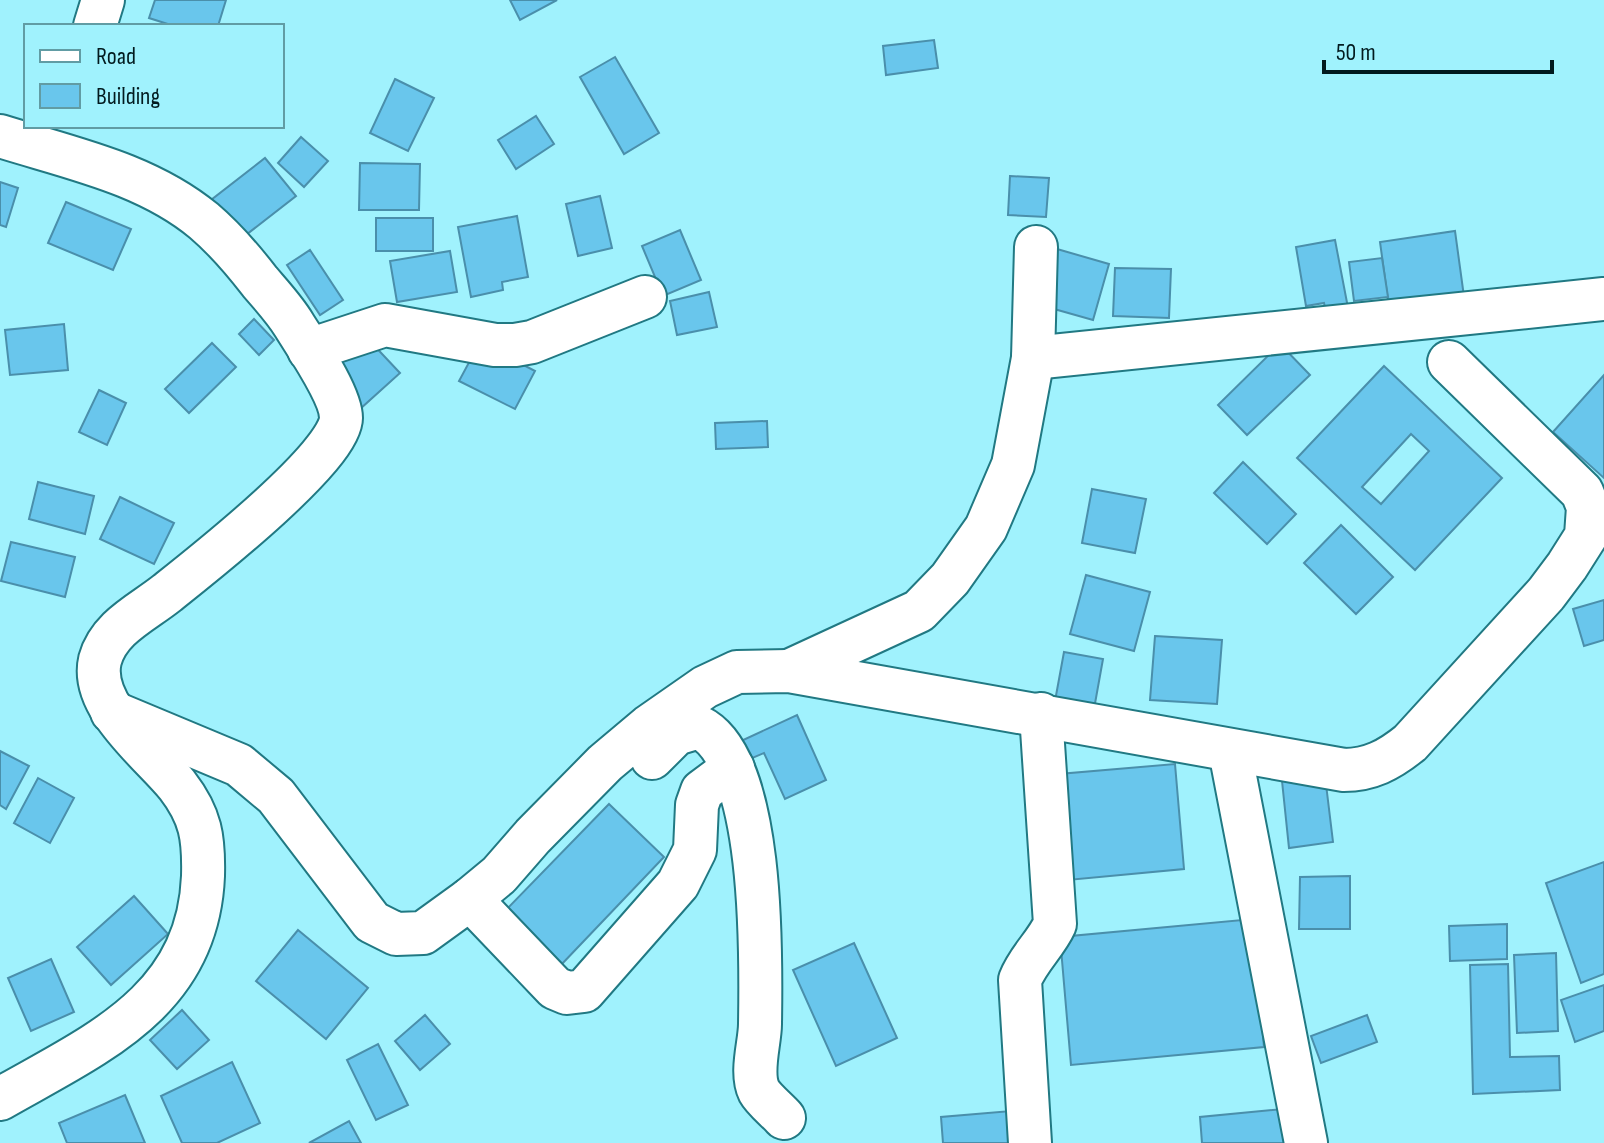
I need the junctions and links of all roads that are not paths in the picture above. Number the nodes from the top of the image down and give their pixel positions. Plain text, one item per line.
1 (103, 0) edge
2 (96, 24) edge
3 (0, 136) edge
4 (61, 140) edge
5 (1036, 247) dead end
6 (645, 297) dead end
7 (1604, 299) edge
8 (309, 350) junction
9 (1033, 358) junction
10 (1449, 362) dead end
11 (1596, 500) edge
12 (789, 671) junction
13 (112, 712) junction
14 (1041, 714) junction
15 (1230, 751) junction
16 (733, 768) junction
17 (480, 910) junction
18 (0, 1099) edge
19 (784, 1118) dead end
20 (1030, 1143) edge
21 (1306, 1143) edge

1 - 2 street
3 - 4 street
4 - 8 street
5 - 9 street
6 - 8 street
7 - 9 street
8 - 13 street
9 - 12 street
10 - 11 street
11 - 15 street
12 - 14 street
12 - 17 street
13 - 17 street
13 - 18 street
14 - 15 street
14 - 20 street
15 - 21 street
16 - 17 street
16 - 17 street
16 - 19 street

